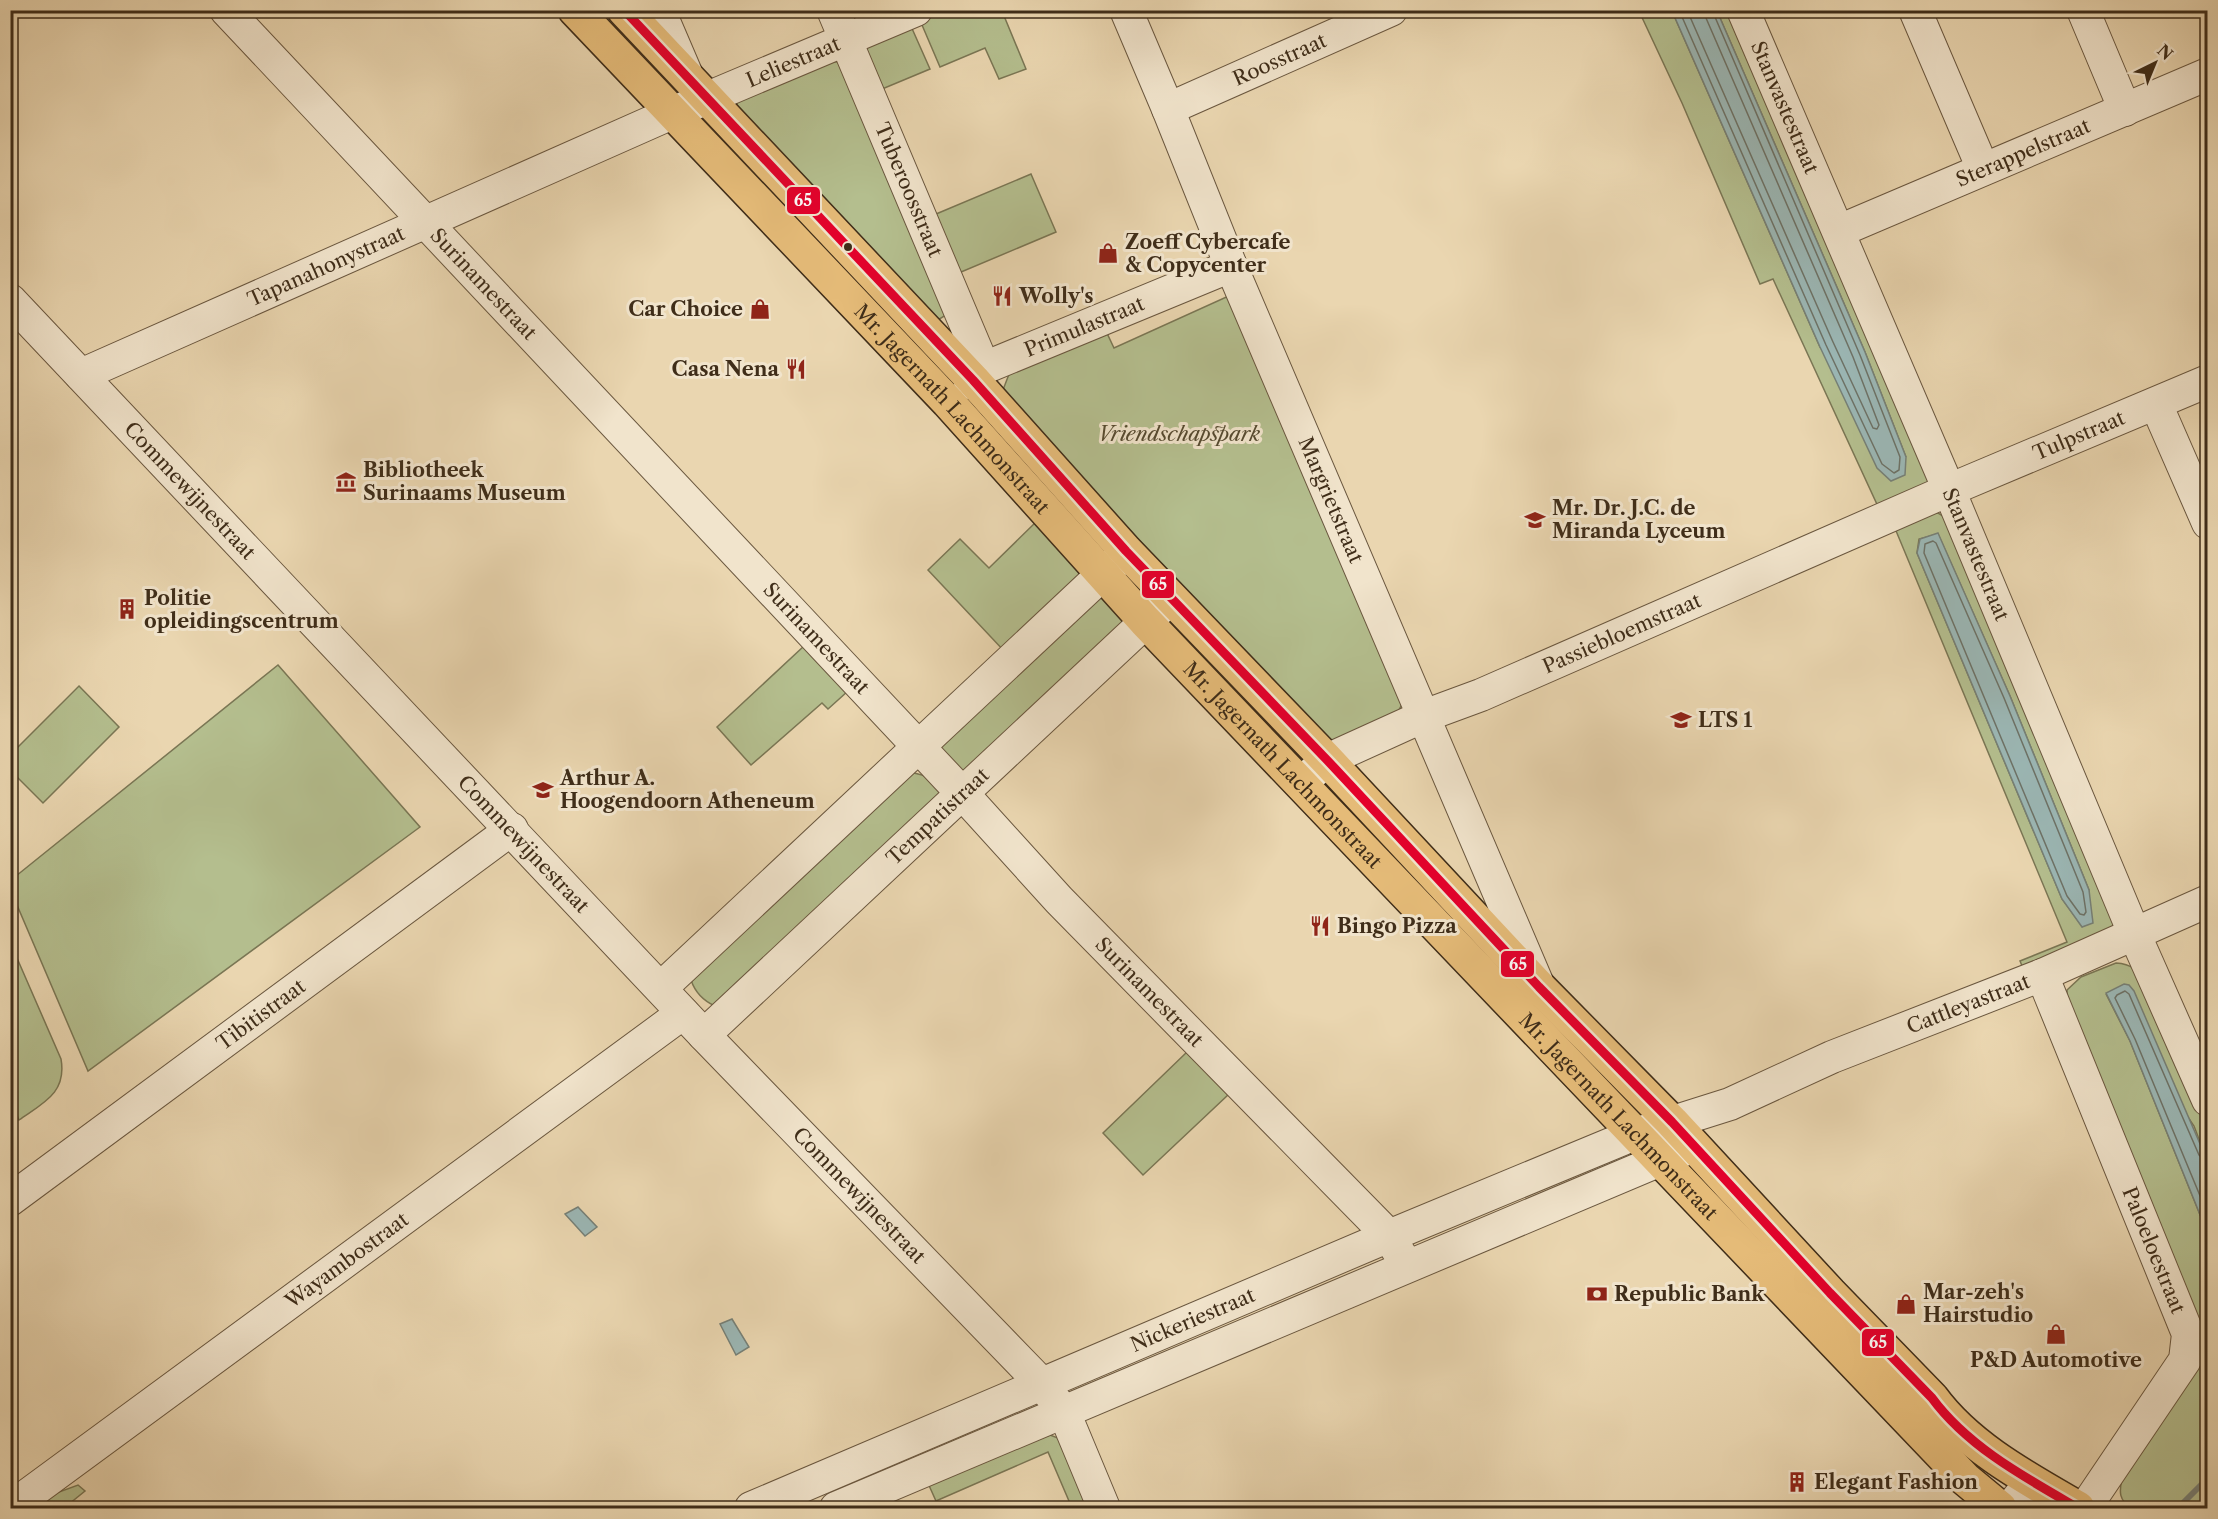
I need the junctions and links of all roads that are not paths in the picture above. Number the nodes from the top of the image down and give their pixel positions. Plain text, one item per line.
1 (226, 10) edge
2 (575, 10) edge
3 (624, 10) edge
4 (659, 10) edge
5 (833, 10) edge
6 (916, 10) edge
7 (1126, 10) edge
8 (1391, 10) edge
9 (1743, 10) edge
10 (1915, 10) edge
11 (2083, 10) edge
12 (846, 40) junction
13 (2208, 74) edge
14 (697, 88) junction
15 (1168, 109) junction
16 (2125, 110) junction
17 (672, 113) junction
18 (1983, 169) junction
19 (424, 222) junction
20 (1839, 231) junction
21 (1231, 267) junction
22 (10, 300) edge
23 (979, 374) junction
24 (81, 375) junction
25 (2208, 381) edge
26 (948, 402) junction
27 (2156, 404) junction
28 (1949, 490) junction
29 (2208, 523) edge
30 (1126, 552) junction
31 (1101, 574) junction
32 (1171, 598) junction
33 (1145, 621) junction
34 (1424, 716) junction
35 (918, 748) junction
36 (1327, 760) junction
37 (1300, 783) junction
38 (962, 794) junction
39 (512, 829) junction
40 (2208, 901) edge
41 (2134, 933) junction
42 (2042, 975) junction
43 (1539, 987) junction
44 (661, 988) junction
45 (693, 1024) junction
46 (2208, 1100) edge
47 (1730, 1104) junction
48 (1672, 1122) junction
49 (1635, 1134) junction
50 (1694, 1147) junction
51 (1659, 1160) junction
52 (10, 1200) edge
53 (1389, 1236) junction
54 (1407, 1266) junction
55 (1042, 1384) junction
56 (1064, 1412) junction
57 (2031, 1482) junction
58 (1984, 1503) edge
59 (21, 1505) edge
60 (751, 1509) edge
61 (836, 1509) edge
62 (1104, 1509) edge
63 (2010, 1509) edge
64 (2078, 1509) edge
65 (2085, 1509) edge

1 - 19 street, Surinamestraat
2 - 17 main road, Mr. Jagernath Lachmonstraat
3 - 14 main road, Mr. Jagernath Lachmonstraat
4 - 14 street
5 - 12 street, Tuberoosstraat
6 - 12 street, Leliestraat
7 - 15 street, Margrietstraat
8 - 15 street, Roosstraat
9 - 20 street, Stanvastestraat
10 - 18 street
11 - 16 street
12 - 14 street, Leliestraat
12 - 23 street, Tuberoosstraat
13 - 16 street, Sterappelstraat
14 - 17 street, Leliestraat
14 - 23 main road, Mr. Jagernath Lachmonstraat
15 - 21 street, Margrietstraat
16 - 18 street, Sterappelstraat
17 - 19 street, Tapanahonystraat
17 - 26 main road, Mr. Jagernath Lachmonstraat
18 - 20 street, Sterappelstraat
19 - 24 street, Tapanahonystraat
19 - 35 street, Surinamestraat
20 - 28 street, Stanvastestraat
21 - 23 street, Primulastraat
21 - 34 street, Margrietstraat
22 - 24 street, Commewijnestraat
23 - 26 street, Primulastraat
23 - 30 main road, Mr. Jagernath Lachmonstraat
24 - 39 street, Commewijnestraat
25 - 27 street, Tulpstraat
26 - 31 main road, Mr. Jagernath Lachmonstraat
27 - 28 street, Tulpstraat
27 - 29 street
28 - 34 street, Passiebloemstraat
28 - 41 street, Stanvastestraat
30 - 31 street
30 - 32 main road, Mr. Jagernath Lachmonstraat
31 - 33 main road, Mr. Jagernath Lachmonstraat
31 - 35 street
32 - 33 street, Tempatistraat
32 - 36 main road, Mr. Jagernath Lachmonstraat
33 - 37 main road, Mr. Jagernath Lachmonstraat
33 - 38 street, Tempatistraat
34 - 36 street, Passiebloemstraat
34 - 43 street, Margrietstraat
35 - 38 street, Surinamestraat
35 - 44 street
36 - 37 street, Passiebloemstraat
36 - 43 main road, Mr. Jagernath Lachmonstraat
37 - 49 main road, Mr. Jagernath Lachmonstraat
38 - 45 street, Tempatistraat
38 - 53 street, Surinamestraat
39 - 44 street, Commewijnestraat
39 - 52 street, Tibitistraat
40 - 41 street, Cattleyastraat
41 - 42 street, Cattleyastraat
41 - 46 street, Stanvastestraat
42 - 47 street, Cattleyastraat
42 - 65 street, Paloeloestraat
43 - 48 main road, Mr. Jagernath Lachmonstraat
44 - 45 street, Commewijnestraat
45 - 55 street, Commewijnestraat
45 - 59 street, Wayambostraat
47 - 48 street, Cattleyastraat
47 - 50 street, Cattleyastraat
48 - 49 street, Cattleyastraat
48 - 50 main road, Mr. Jagernath Lachmonstraat
49 - 51 main road, Mr. Jagernath Lachmonstraat
49 - 53 street, Nickeriestraat
50 - 51 street, Nickeriestraat
50 - 57 main road, Mr. Jagernath Lachmonstraat
51 - 54 street, Nickeriestraat
51 - 58 main road, Mr. Jagernath Lachmonstraat
53 - 54 street, Surinamestraat
53 - 55 street, Nickeriestraat
54 - 56 street, Nickeriestraat
55 - 56 street, Commewijnestraat
55 - 60 street, Nickeriestraat
56 - 61 street, Nickeriestraat
56 - 62 street, Commewijnestraat
57 - 63 street
57 - 64 main road, Mr. Jagernath Lachmonstraat

